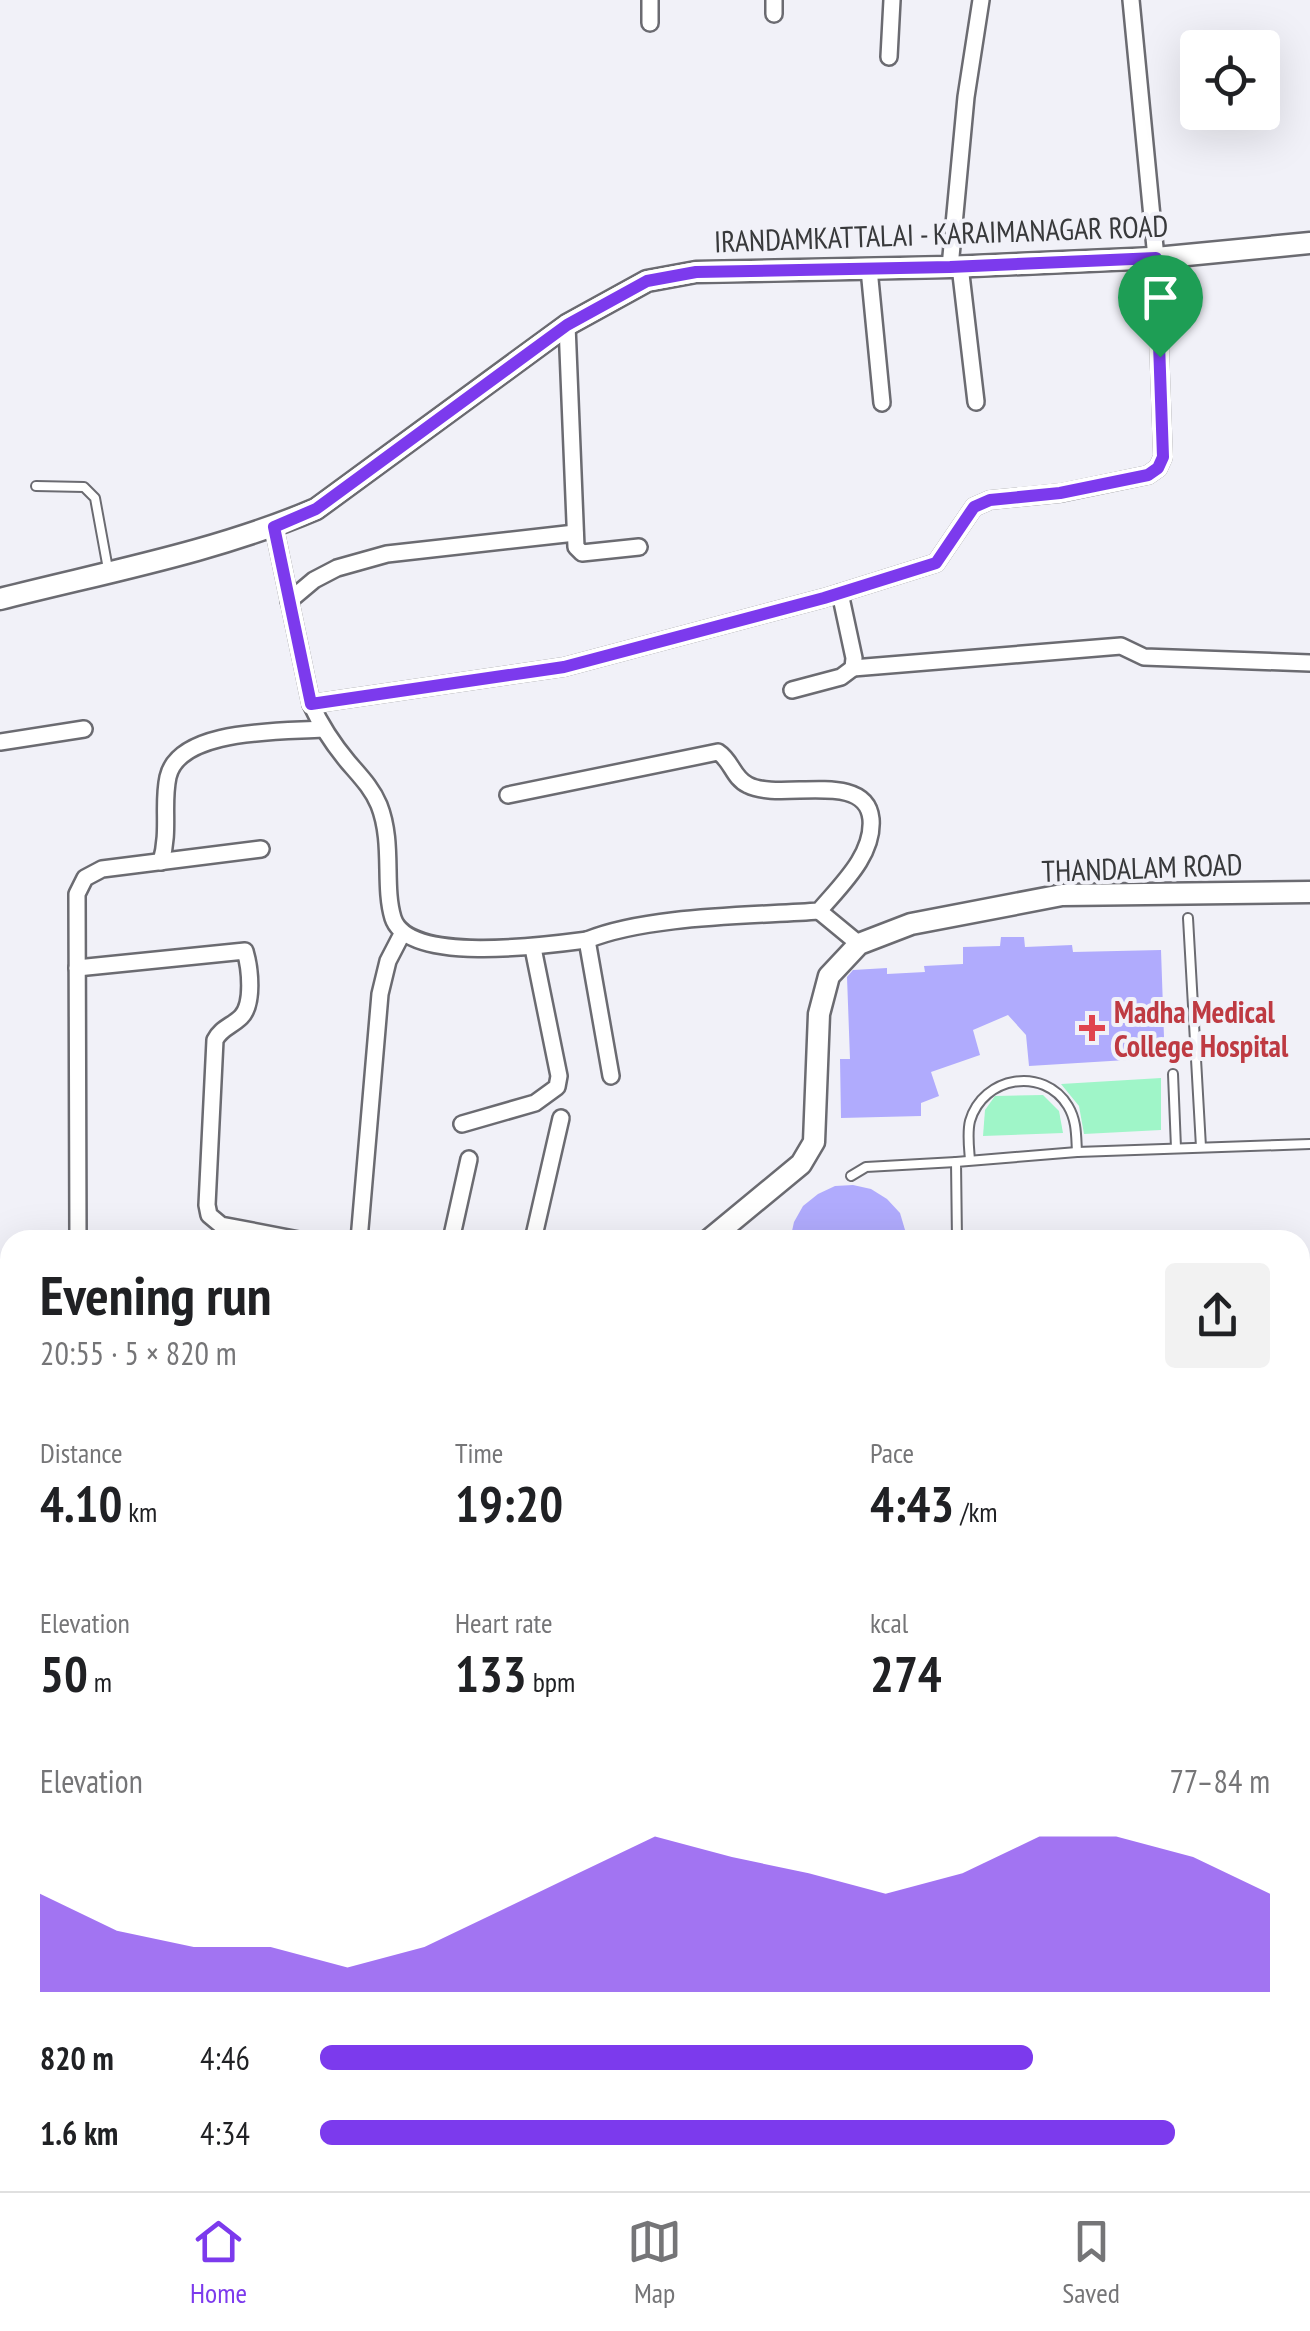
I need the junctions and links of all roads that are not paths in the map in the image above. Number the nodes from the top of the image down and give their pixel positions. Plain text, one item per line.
1 (650, 0) edge
2 (892, 0) edge
3 (981, 0) edge
4 (1131, 0) edge
5 (650, 23) dead end
6 (889, 58) dead end
7 (1310, 242) edge
8 (1156, 258) junction
9 (954, 267) junction
10 (870, 269) junction
11 (567, 325) junction
12 (976, 402) dead end
13 (882, 404) dead end
14 (36, 486) dead end
15 (274, 527) junction
16 (575, 533) junction
17 (639, 547) dead end
18 (109, 571) junction
19 (840, 593) junction
20 (0, 599) edge
21 (289, 601) junction
22 (1310, 663) edge
23 (853, 668) junction
24 (792, 690) dead end
25 (311, 704) junction
26 (322, 729) junction
27 (84, 730) dead end
28 (0, 742) edge
29 (508, 795) dead end
30 (261, 849) dead end
31 (161, 862) junction
32 (1310, 892) edge
33 (819, 910) junction
34 (1188, 918) dead end
35 (402, 934) junction
36 (588, 940) junction
37 (859, 944) junction
38 (533, 948) junction
39 (77, 968) junction
40 (1174, 1074) dead end
41 (611, 1076) dead end
42 (560, 1118) dead end
43 (462, 1124) dead end
44 (1310, 1144) edge
45 (1201, 1147) junction
46 (1176, 1148) junction
47 (1077, 1152) junction
48 (469, 1159) dead end
49 (970, 1160) junction
50 (956, 1162) junction
51 (851, 1176) dead end
52 (78, 1230) edge
53 (250, 1230) edge
54 (360, 1230) edge
55 (453, 1230) edge
56 (535, 1230) edge
57 (721, 1230) edge
58 (958, 1230) edge

1 - 5 street
2 - 6 street
3 - 9 street
4 - 8 street
7 - 8 street, IRANDAMKATTALAI - KARAIMANAGAR ROAD
8 - 9 street, IRANDAMKATTALAI - KARAIMANAGAR ROAD
8 - 19 street
9 - 10 street, IRANDAMKATTALAI - KARAIMANAGAR ROAD
9 - 12 street
10 - 11 street, IRANDAMKATTALAI - KARAIMANAGAR ROAD
10 - 13 street
11 - 15 street, IRANDAMKATTALAI - KARAIMANAGAR ROAD
11 - 16 street
14 - 18 lane
15 - 18 street, IRANDAMKATTALAI - KARAIMANAGAR ROAD
15 - 21 street
16 - 17 street
16 - 21 street
18 - 20 street, IRANDAMKATTALAI - KARAIMANAGAR ROAD
19 - 23 street
19 - 25 street
21 - 25 street
22 - 23 street
23 - 24 street
25 - 26 street
26 - 31 street
26 - 35 street
27 - 28 street
29 - 33 street
30 - 31 street
31 - 39 street
32 - 37 street, THANDALAM ROAD
33 - 36 street
33 - 37 street
34 - 45 lane
35 - 38 street
35 - 54 street
36 - 38 street
36 - 41 street
37 - 57 street, THANDALAM ROAD
38 - 43 street
39 - 52 street
39 - 53 street
40 - 46 lane
42 - 56 street
44 - 45 lane
45 - 46 lane
46 - 47 lane
47 - 49 lane
47 - 49 lane
48 - 55 street
49 - 50 lane
50 - 51 lane
50 - 58 lane

